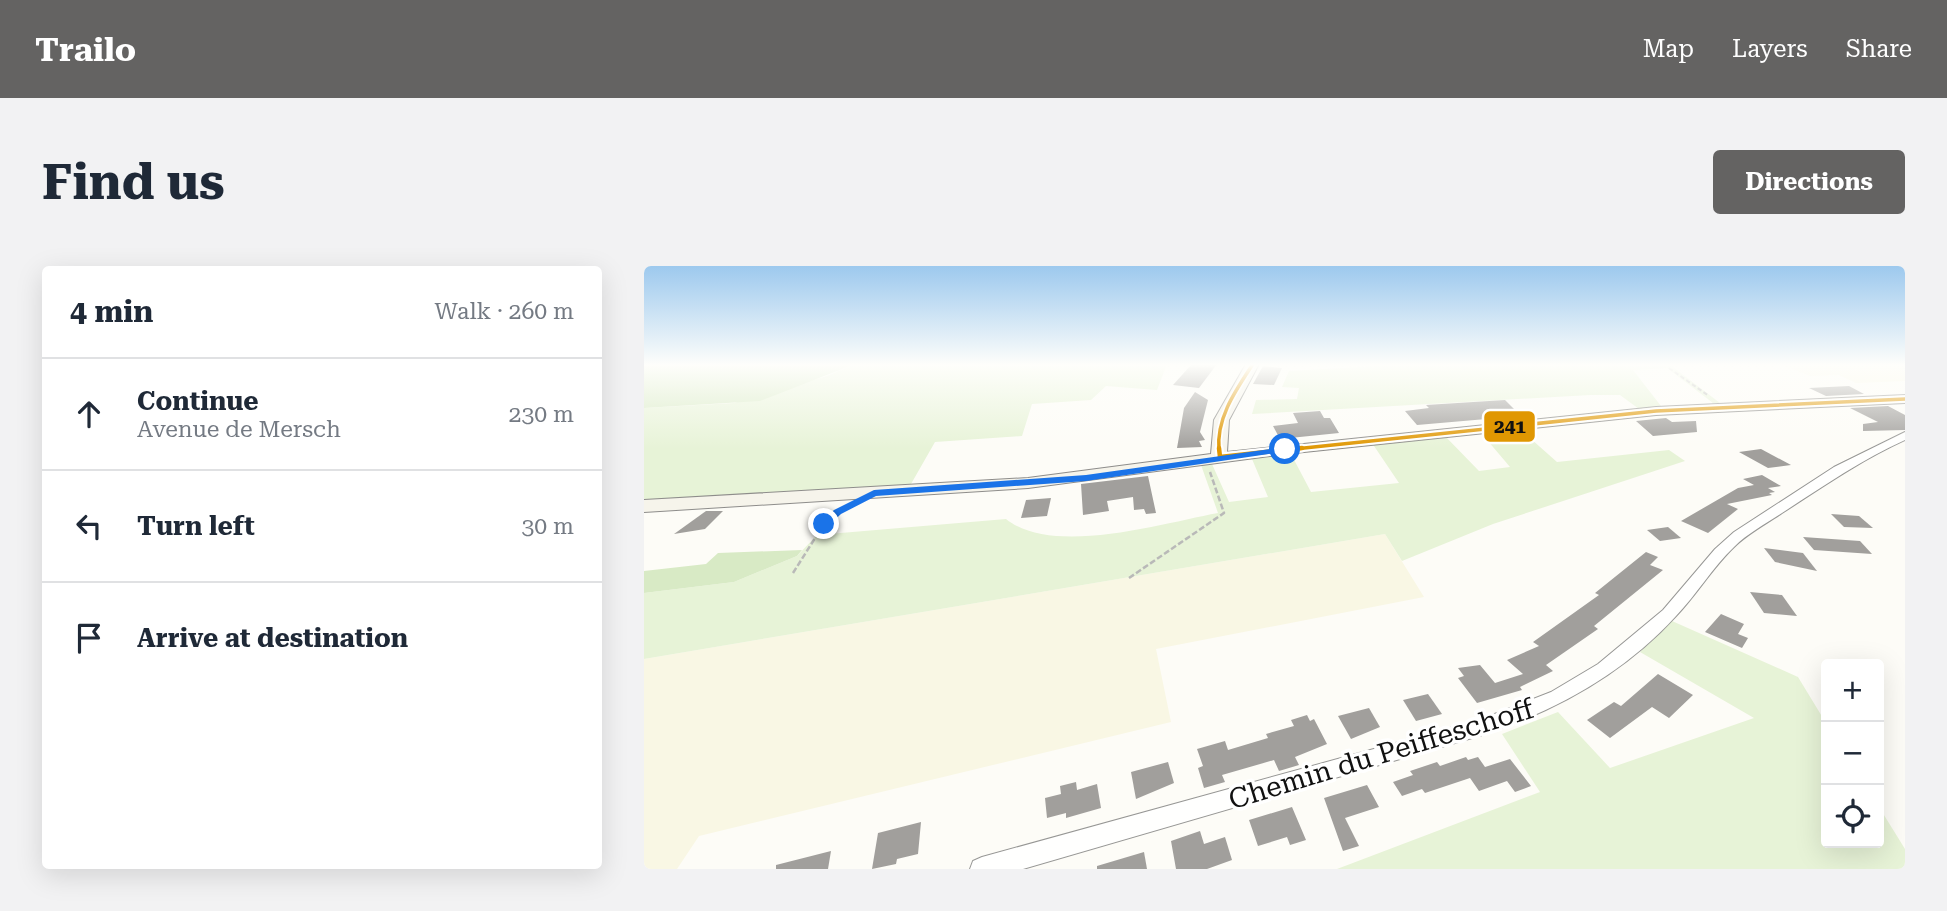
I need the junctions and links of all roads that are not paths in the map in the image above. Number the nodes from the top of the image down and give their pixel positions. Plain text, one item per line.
1 (1237, 392) edge
2 (1905, 399) edge
3 (1905, 436) edge
4 (1212, 458) junction
5 (644, 506) edge
6 (982, 869) edge

1 - 4 main road
2 - 4 main road
3 - 6 street, Chemin du Peiffeschoff
4 - 5 main road

